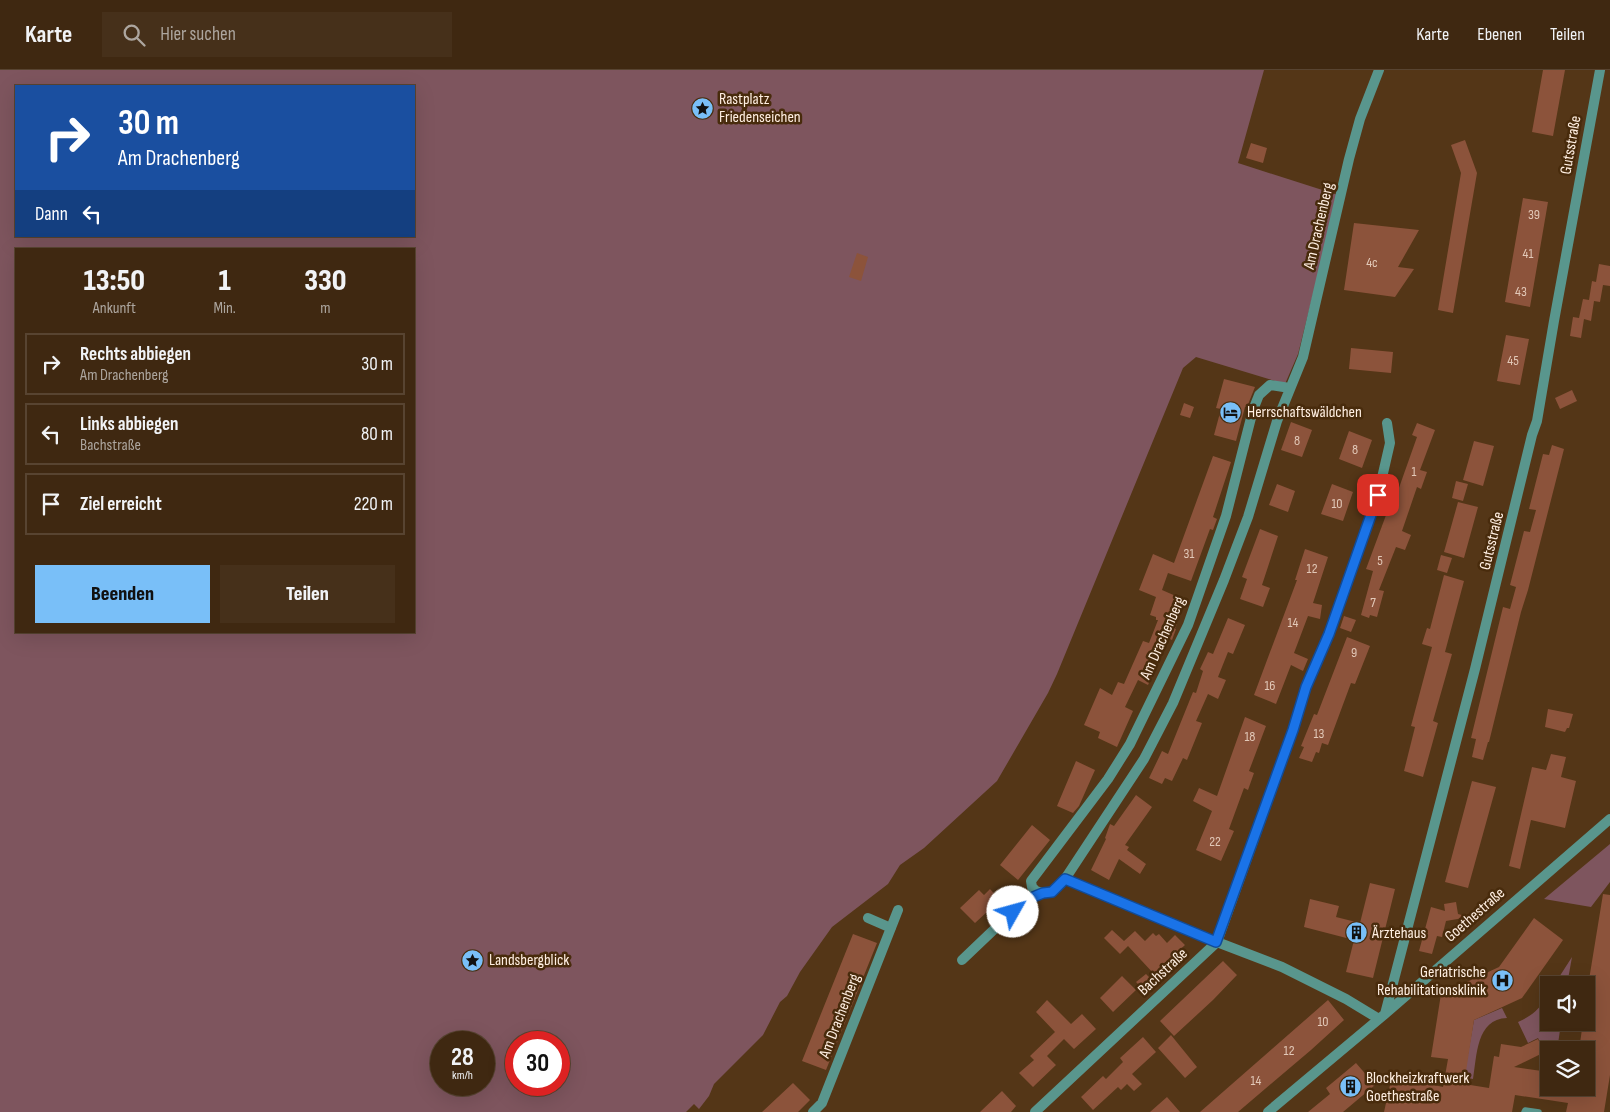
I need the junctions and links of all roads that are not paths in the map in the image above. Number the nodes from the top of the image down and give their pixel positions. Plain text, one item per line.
1 (1378, 70) edge
2 (1600, 70) edge
3 (1290, 388) junction
4 (1387, 423) dead end
5 (1610, 819) edge
6 (1065, 879) junction
7 (1043, 893) junction
8 (898, 910) dead end
9 (868, 918) dead end
10 (891, 928) junction
11 (1216, 942) junction
12 (962, 960) dead end
13 (1382, 1016) junction
14 (813, 1112) edge
15 (1036, 1112) edge
16 (1268, 1112) edge
17 (1524, 1112) edge
18 (1539, 1112) edge

1 - 3 street, Am Drachenberg
2 - 13 street, Gutsstraße
3 - 6 street, Am Drachenberg
3 - 7 street, Am Drachenberg
4 - 11 street, Bachstraße
5 - 13 street, Goethestraße
6 - 7 street, Am Drachenberg
6 - 11 street
7 - 12 street, Am Drachenberg
8 - 10 street, Am Drachenberg
9 - 10 street
10 - 14 street, Am Drachenberg
11 - 13 street
11 - 15 street, Bachstraße
13 - 16 street, Goethestraße
17 - 18 lane

